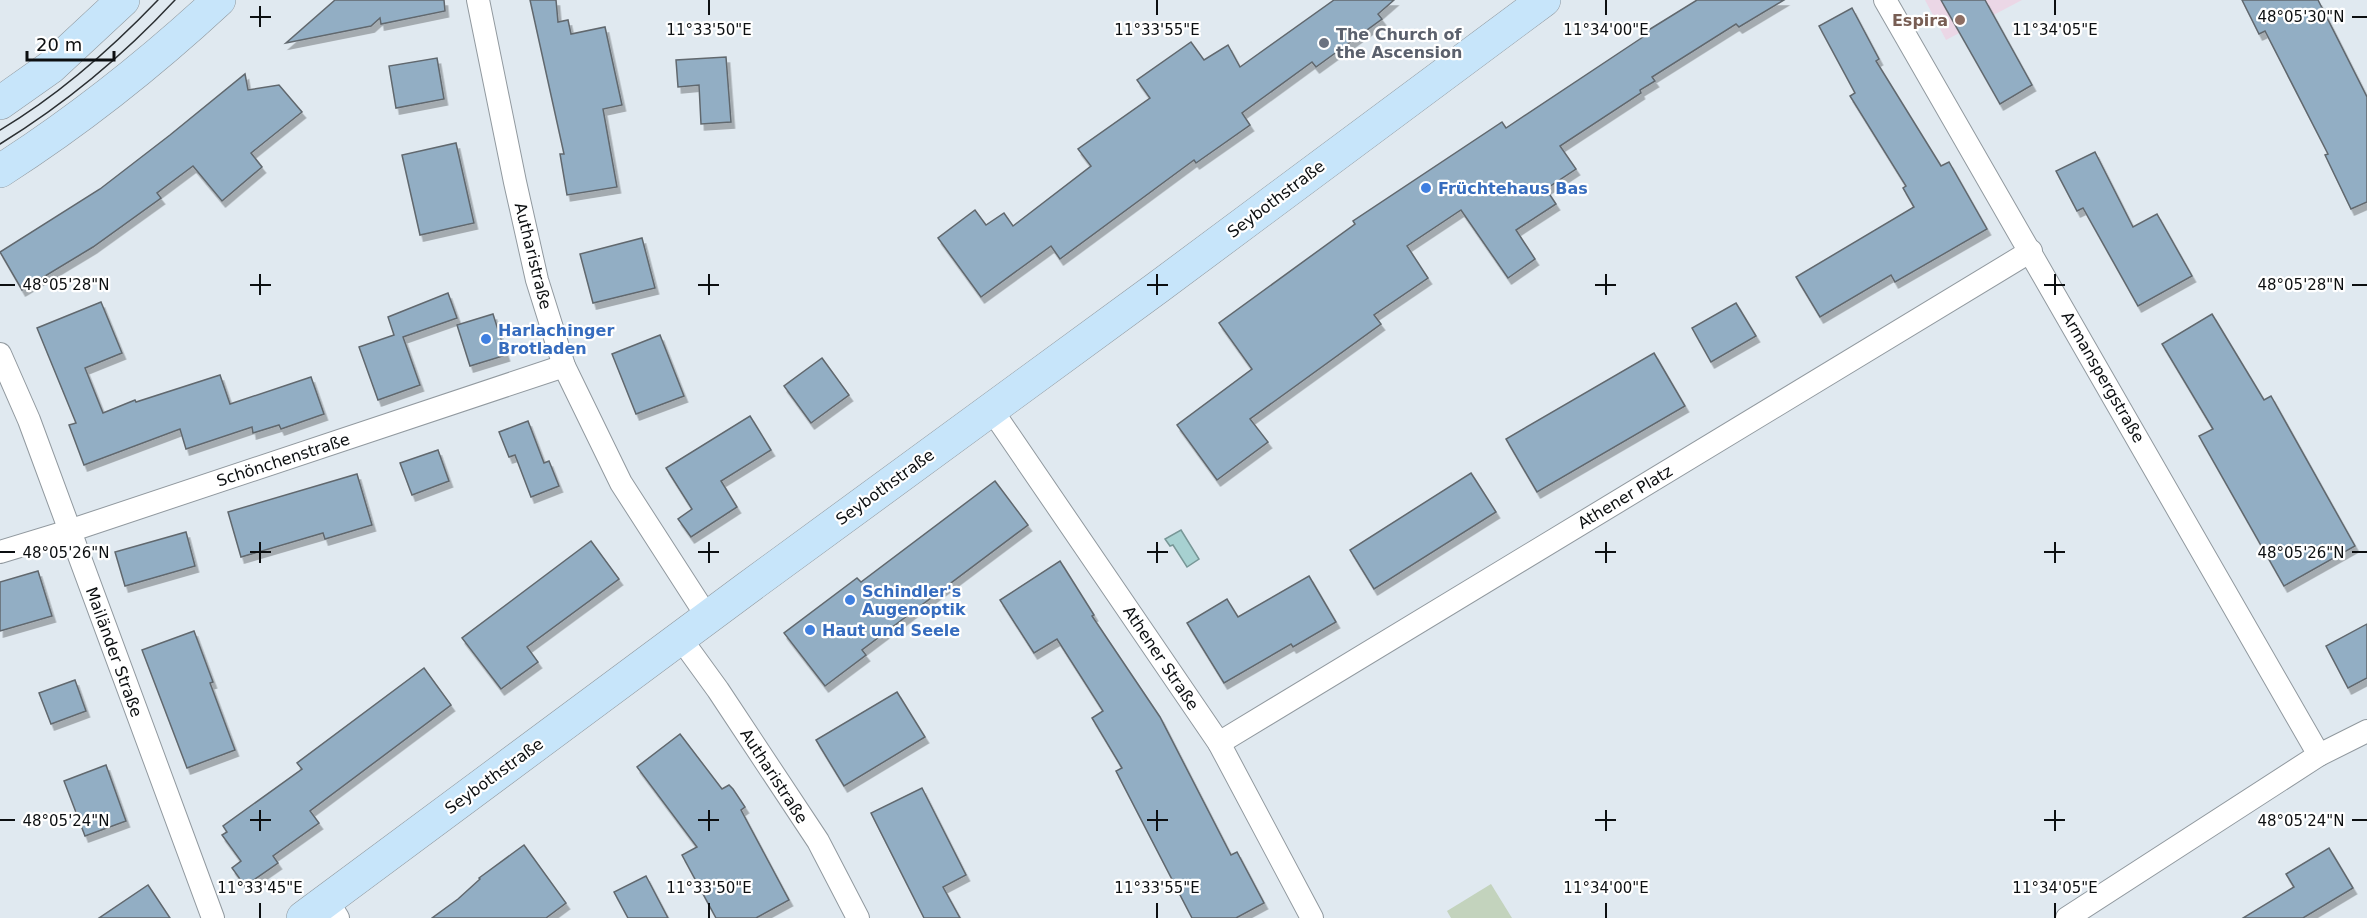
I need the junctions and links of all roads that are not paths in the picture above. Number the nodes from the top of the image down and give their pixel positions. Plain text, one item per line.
1 (123, 0) edge
2 (219, 0) edge
3 (478, 0) edge
4 (1544, 0) edge
5 (1885, 0) edge
6 (0, 104) edge
7 (0, 171) edge
8 (2031, 251) junction
9 (0, 354) edge
10 (564, 366) junction
11 (991, 409) junction
12 (69, 531) junction
13 (0, 552) edge
14 (708, 618) junction
15 (681, 639) junction
16 (2367, 731) edge
17 (1219, 743) junction
18 (2319, 755) junction
19 (322, 912) edge
20 (213, 918) edge
21 (858, 918) edge
22 (1312, 918) edge
23 (2067, 918) edge

1 - 6 street
2 - 7 street
3 - 10 street, Autharistraße
4 - 11 street, Seybothstraße
5 - 8 street, Armanspergstraße
8 - 17 street, Athener Platz
8 - 18 street, Armanspergstraße
9 - 12 street, Mailänder Straße
10 - 12 street, Schönchenstraße
10 - 14 street, Autharistraße
11 - 14 street, Seybothstraße
11 - 17 street, Athener Straße
12 - 13 street, Schönchenstraße
12 - 20 street, Mailänder Straße
14 - 15 street, Seybothstraße
15 - 19 street, Seybothstraße
15 - 21 street, Autharistraße
16 - 18 street
17 - 22 street, Athener Straße
18 - 23 street

